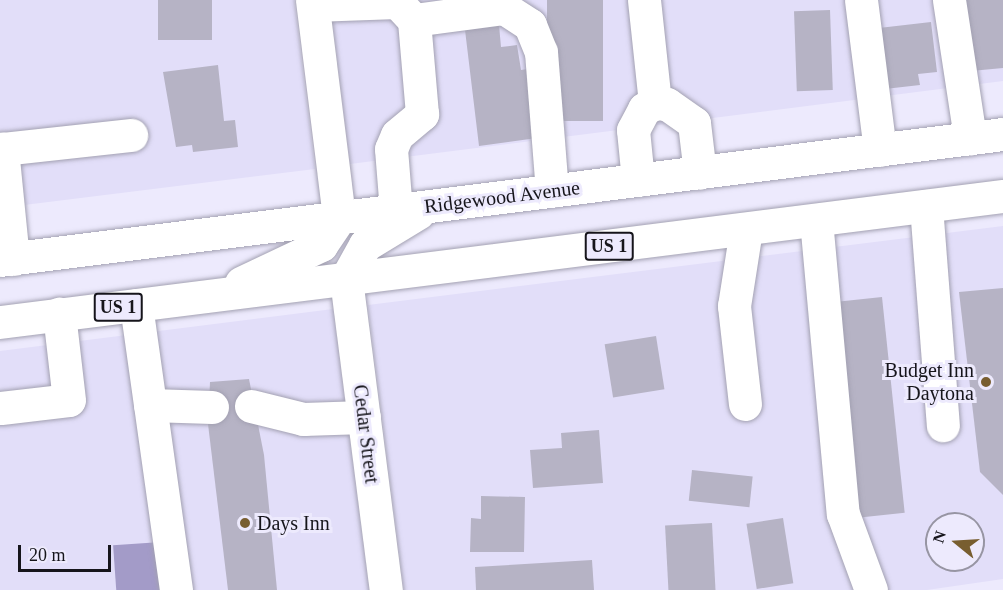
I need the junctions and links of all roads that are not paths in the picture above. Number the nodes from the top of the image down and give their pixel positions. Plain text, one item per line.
1 (644, 0) edge
2 (861, 0) edge
3 (949, 0) edge
4 (313, 2) edge
5 (414, 20) junction
6 (655, 103) junction
7 (1003, 134) edge
8 (131, 135) dead end
9 (970, 138) junction
10 (880, 150) junction
11 (700, 173) junction
12 (638, 180) junction
13 (552, 191) junction
14 (1003, 196) edge
15 (430, 206) junction
16 (926, 206) junction
17 (396, 211) junction
18 (339, 218) junction
19 (816, 220) junction
20 (746, 229) junction
21 (7, 260) edge
22 (346, 279) junction
23 (215, 295) junction
24 (136, 305) junction
25 (59, 314) junction
26 (0, 322) edge
27 (745, 404) dead end
28 (150, 405) junction
29 (251, 406) dead end
30 (212, 407) dead end
31 (1, 408) edge
32 (364, 417) junction
33 (943, 425) dead end
34 (176, 590) edge
35 (386, 590) edge
36 (871, 590) edge

1 - 6 main road
2 - 10 main road
3 - 9 main road
4 - 5 main road
4 - 18 main road
5 - 13 main road
5 - 17 main road
6 - 11 main road
6 - 12 main road
7 - 9 main road, Ridgewood Avenue
8 - 21 main road
9 - 10 main road, Ridgewood Avenue
10 - 11 main road, Ridgewood Avenue
11 - 12 main road, Ridgewood Avenue
12 - 13 main road, Ridgewood Avenue
13 - 15 main road, Ridgewood Avenue
14 - 16 main road, US 1
15 - 17 main road, Ridgewood Avenue
15 - 22 main road
16 - 19 main road, US 1
16 - 33 main road
17 - 18 main road, Ridgewood Avenue
18 - 21 main road, Ridgewood Avenue
18 - 23 main road
19 - 20 main road, US 1
19 - 36 main road
20 - 22 main road, US 1
20 - 27 main road
22 - 23 main road, US 1
22 - 32 main road, Cedar Street
23 - 24 main road, US 1
24 - 25 main road, US 1
24 - 28 main road
25 - 26 main road, US 1
25 - 31 main road
28 - 30 main road
28 - 34 main road
29 - 32 main road
32 - 35 main road, Cedar Street

